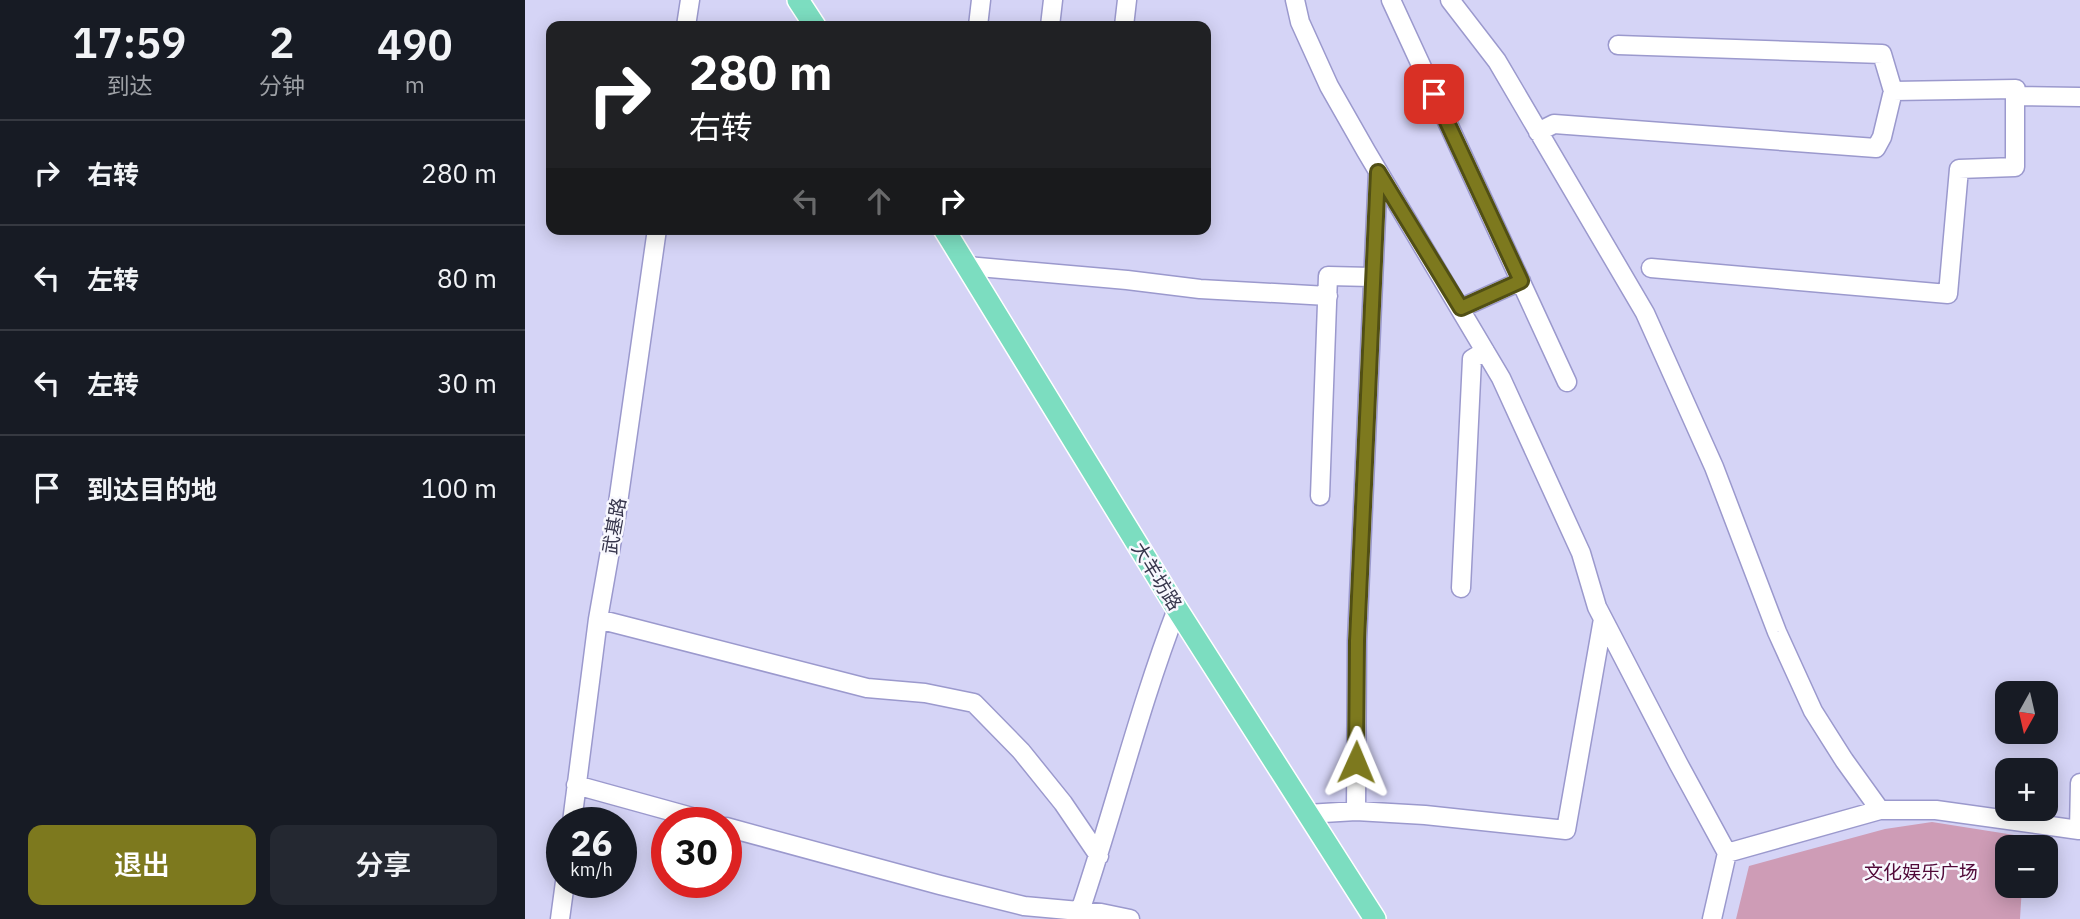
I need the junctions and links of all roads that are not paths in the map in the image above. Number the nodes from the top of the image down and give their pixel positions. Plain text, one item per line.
1 (690, 0) edge
2 (981, 0) edge
3 (1053, 0) edge
4 (1128, 0) edge
5 (1295, 0) edge
6 (1391, 0) edge
7 (1450, 0) edge
8 (687, 21) edge
9 (979, 21) edge
10 (1051, 21) edge
11 (1125, 21) edge
12 (1618, 45) dead end
13 (1893, 91) junction
14 (2015, 96) junction
15 (2080, 97) edge
16 (1538, 132) junction
17 (1378, 172) junction
18 (656, 235) edge
19 (948, 235) edge
20 (967, 266) junction
21 (1651, 268) dead end
22 (1372, 277) junction
23 (1521, 281) junction
24 (1328, 296) junction
25 (1461, 308) junction
26 (1485, 351) junction
27 (1567, 382) dead end
28 (1320, 496) dead end
29 (1461, 588) dead end
30 (1177, 609) junction
31 (597, 619) junction
32 (1603, 619) junction
33 (2080, 783) edge
34 (576, 785) junction
35 (574, 807) edge
36 (656, 807) edge
37 (1880, 810) junction
38 (1356, 811) junction
39 (1307, 814) junction
40 (2080, 830) edge
41 (742, 831) edge
42 (1727, 853) junction
43 (1099, 856) junction
44 (563, 898) edge
45 (1080, 911) junction
46 (560, 919) edge
47 (1130, 919) edge
48 (1375, 919) edge
49 (1712, 919) edge

1 - 8 street
2 - 9 street
3 - 10 street
4 - 11 street
5 - 17 street
6 - 23 street
7 - 16 street
12 - 13 street
13 - 14 street
13 - 16 street
14 - 15 street
14 - 21 street
16 - 37 street
17 - 22 street
17 - 25 street
18 - 31 street, 武基路
19 - 20 main road, 大羊坊路
20 - 24 street
20 - 30 main road, 大羊坊路
22 - 24 street
22 - 38 street
23 - 25 street
23 - 27 street
24 - 28 street
25 - 26 street
26 - 29 street
26 - 32 street
30 - 39 main road, 大羊坊路
30 - 43 street
31 - 34 street, 武基路
31 - 43 street
32 - 38 street
32 - 42 street
33 - 40 street
34 - 35 street, 武基路
34 - 36 street
37 - 40 street
37 - 42 street
38 - 39 street
39 - 48 main road, 大羊坊路
41 - 45 street
42 - 49 street
43 - 45 street
44 - 46 street
45 - 47 street

